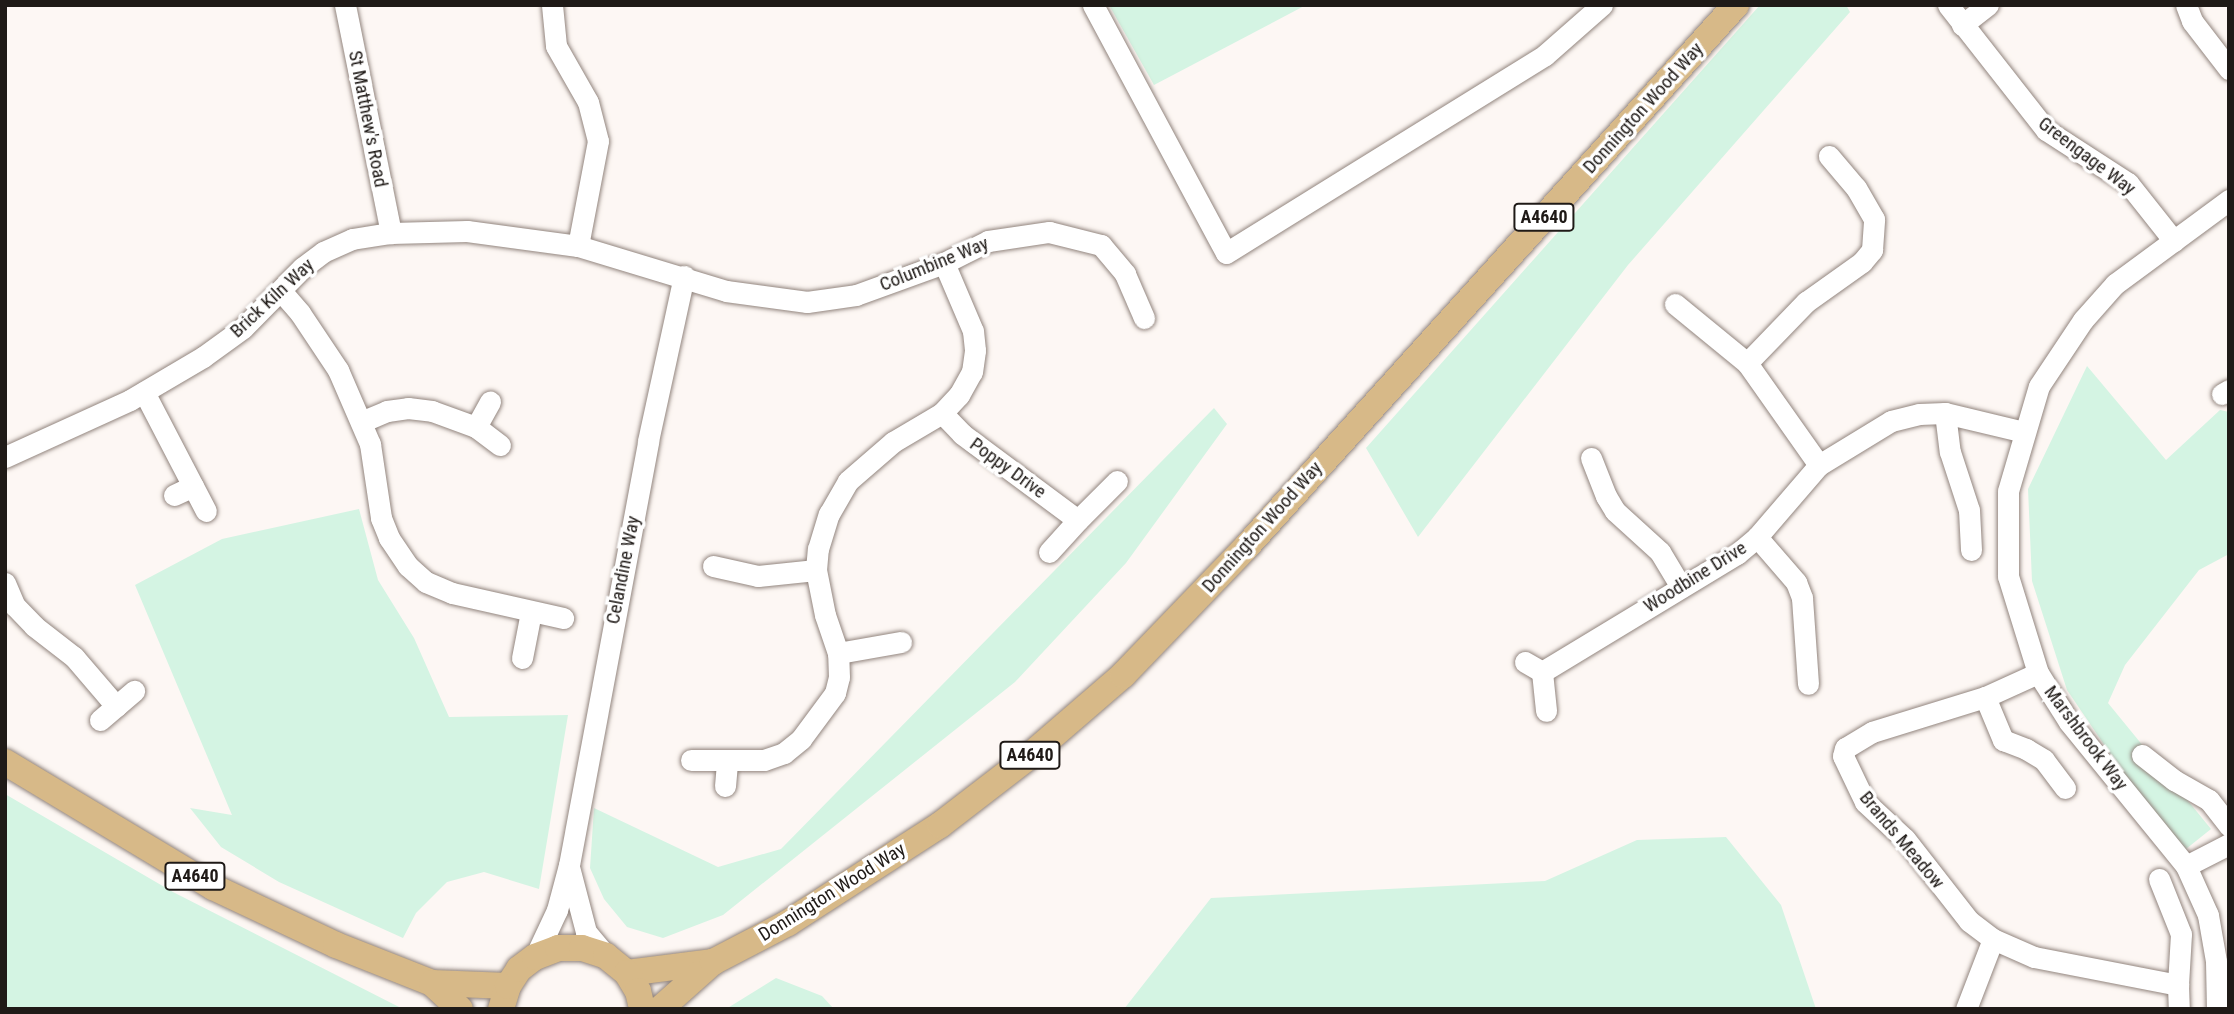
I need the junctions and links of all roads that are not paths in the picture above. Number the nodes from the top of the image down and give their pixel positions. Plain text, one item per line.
1 (345, 5) edge
2 (552, 5) edge
3 (1093, 5) edge
4 (1602, 5) edge
5 (1736, 5) edge
6 (1948, 5) edge
7 (1988, 5) edge
8 (2186, 5) edge
9 (1962, 25) junction
10 (2229, 69) edge
11 (1829, 156) dead end
12 (2229, 200) edge
13 (391, 233) junction
14 (2174, 241) junction
15 (578, 246) junction
16 (944, 263) junction
17 (684, 276) junction
18 (281, 291) junction
19 (1675, 304) dead end
20 (1144, 318) dead end
21 (1747, 363) junction
22 (144, 393) junction
23 (490, 402) dead end
24 (1945, 412) junction
25 (942, 413) junction
26 (361, 422) junction
27 (476, 427) junction
28 (2024, 432) junction
29 (500, 445) dead end
30 (5, 457) edge
31 (1591, 458) dead end
32 (1819, 465) junction
33 (1117, 481) dead end
34 (193, 486) junction
35 (174, 495) dead end
36 (206, 511) dead end
37 (1078, 520) junction
38 (1757, 537) junction
39 (1971, 550) dead end
40 (1049, 552) dead end
41 (713, 566) dead end
42 (816, 570) junction
43 (5, 583) edge
44 (1681, 587) junction
45 (531, 612) junction
46 (563, 618) dead end
47 (887, 636) dead end
48 (838, 653) junction
49 (522, 658) dead end
50 (2038, 673) junction
51 (1808, 684) dead end
52 (134, 691) dead end
53 (1985, 697) junction
54 (116, 706) junction
55 (1546, 712) dead end
56 (100, 720) dead end
57 (2142, 755) dead end
58 (691, 760) dead end
59 (5, 762) edge
60 (727, 762) junction
61 (725, 786) dead end
62 (2065, 788) dead end
63 (2229, 826) edge
64 (2229, 844) edge
65 (569, 865) junction
66 (2186, 866) junction
67 (2159, 879) dead end
68 (1993, 939) junction
69 (606, 956) junction
70 (535, 957) junction
71 (713, 962) junction
72 (627, 973) junction
73 (432, 983) junction
74 (2178, 985) junction
75 (504, 997) edge
76 (1961, 1003) edge
77 (460, 1009) edge
78 (642, 1009) edge
79 (660, 1009) edge
80 (2179, 1009) edge
81 (2217, 1009) edge

1 - 13 street, St Matthew's Road
2 - 15 street
3 - 4 street
5 - 71 main road, Donnington Wood Way / A4640
6 - 9 street, Greengage Way
7 - 9 street
8 - 10 street
9 - 14 street, Greengage Way
11 - 21 street
12 - 14 street, Marshbrook Way
13 - 15 street, Brick Kiln Way
13 - 18 street, Brick Kiln Way
14 - 28 street, Marshbrook Way
15 - 17 street, Brick Kiln Way
16 - 17 street, Columbine Way
16 - 20 street, Columbine Way
16 - 25 street
17 - 65 street, Celandine Way
18 - 22 street, Brick Kiln Way
18 - 26 street
19 - 21 street
21 - 32 street
22 - 30 street, Brick Kiln Way
22 - 34 street
23 - 27 street
24 - 28 street, Woodbine Drive
24 - 32 street, Woodbine Drive
24 - 39 street
25 - 37 street, Poppy Drive
25 - 42 street
26 - 27 street
26 - 45 street
27 - 29 street
28 - 50 street, Marshbrook Way
31 - 44 street
32 - 38 street, Woodbine Drive
33 - 37 street
34 - 35 street
34 - 36 street
37 - 40 street
38 - 44 street, Woodbine Drive
38 - 51 street
41 - 42 street
42 - 48 street
43 - 54 street
44 - 55 street, Woodbine Drive
45 - 46 street
45 - 49 street
47 - 48 street
48 - 60 street
50 - 53 street, Brands Meadow
50 - 66 street, Marshbrook Way
52 - 54 street
53 - 62 street
53 - 68 street, Brands Meadow
54 - 56 street
57 - 63 street
58 - 60 street
59 - 73 main road, A4640
60 - 61 street
64 - 66 street
65 - 69 street, Celandine Way
65 - 70 street, Celandine Way
66 - 81 street, Marshbrook Way
67 - 74 street
68 - 74 street, Brands Meadow
68 - 76 street
69 - 70 main road
69 - 72 main road
70 - 75 main road, A4640
71 - 72 main road, Donnington Wood Way / A4640
71 - 79 main road, Donnington Wood Way / A4640
72 - 78 main road
73 - 75 main road, A4640
73 - 77 main road, A4640
74 - 80 street

